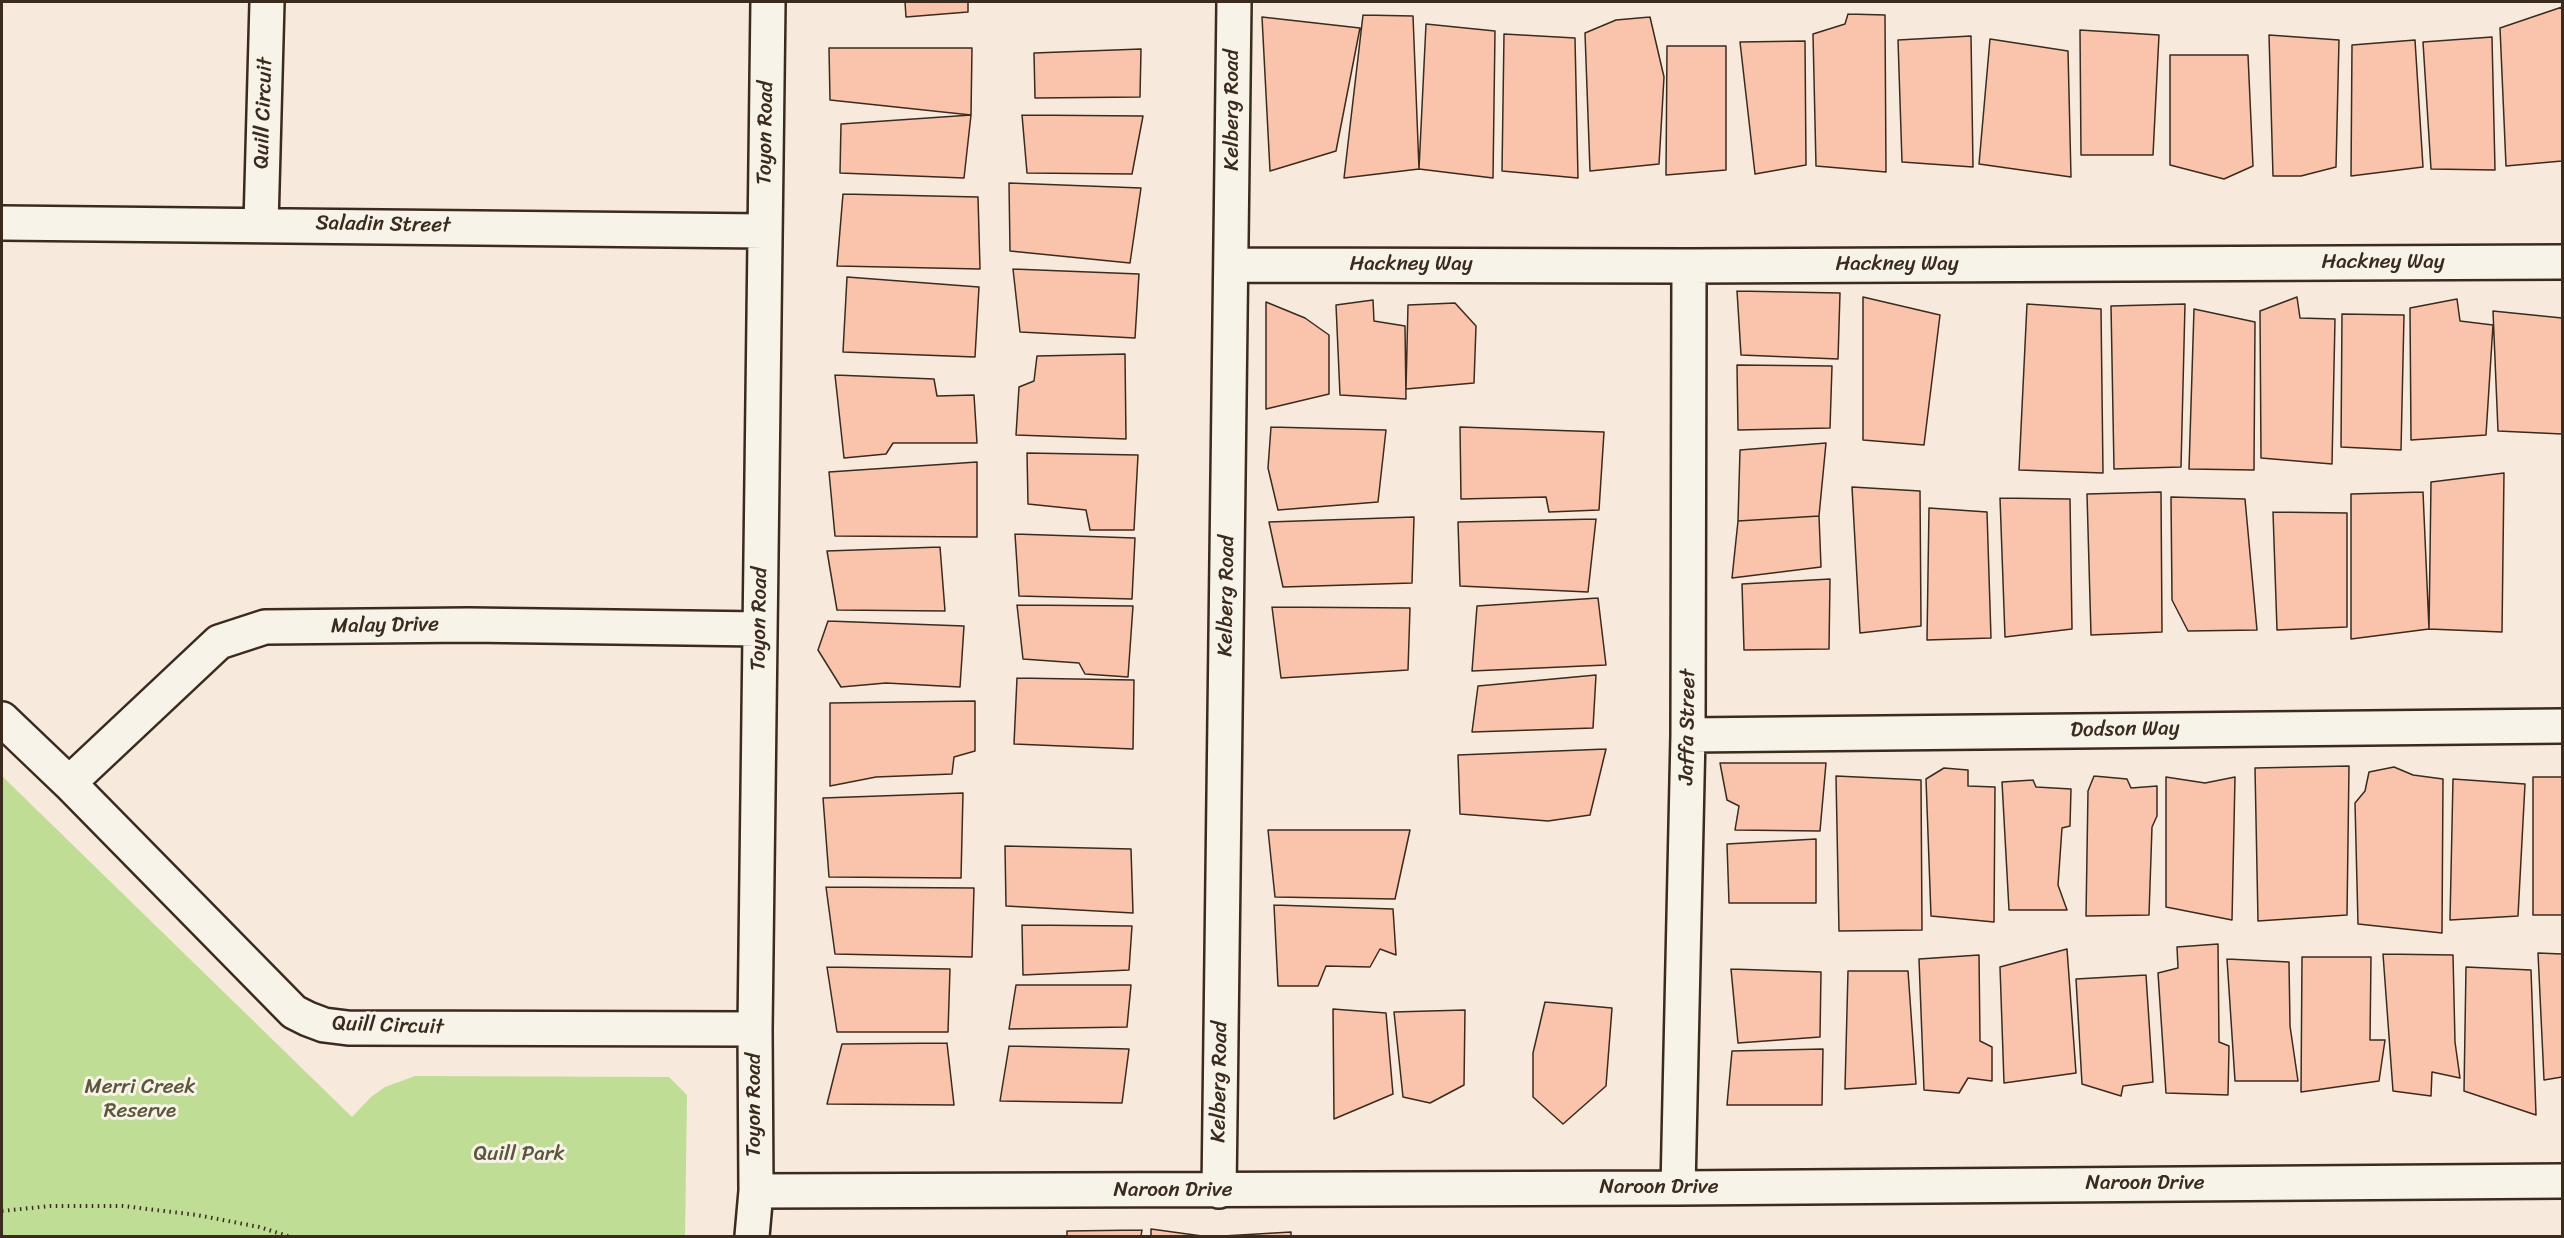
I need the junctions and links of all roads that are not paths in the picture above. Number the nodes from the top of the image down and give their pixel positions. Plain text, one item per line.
1 (267, 2) edge
2 (768, 2) edge
3 (1234, 2) edge
4 (2, 223) edge
5 (261, 224) junction
6 (764, 231) junction
7 (2562, 262) edge
8 (1232, 265) junction
9 (1689, 266) junction
10 (760, 629) junction
11 (2, 719) edge
12 (2562, 726) edge
13 (1688, 735) junction
14 (69, 783) junction
15 (754, 1029) junction
16 (2562, 1181) edge
17 (1678, 1188) junction
18 (756, 1191) junction
19 (1219, 1191) junction
20 (752, 1236) edge

1 - 5 street, Quill Circuit
2 - 6 street, Toyon Road
3 - 8 street, Kelberg Road
4 - 5 street, Saladin Street
5 - 6 street, Saladin Street
6 - 10 street, Toyon Road
7 - 9 street, Hackney Way
8 - 9 street, Hackney Way
8 - 19 street, Kelberg Road
9 - 13 street, Jaffa Street
10 - 14 street, Malay Drive
10 - 15 street, Toyon Road
11 - 14 street, Quill Circuit
12 - 13 street, Dodson Way
13 - 17 street, Jaffa Street
14 - 15 street, Quill Circuit
15 - 18 street, Toyon Road
16 - 17 street, Naroon Drive
17 - 19 street, Naroon Drive
18 - 19 street, Naroon Drive
18 - 20 street, Toyon Road

